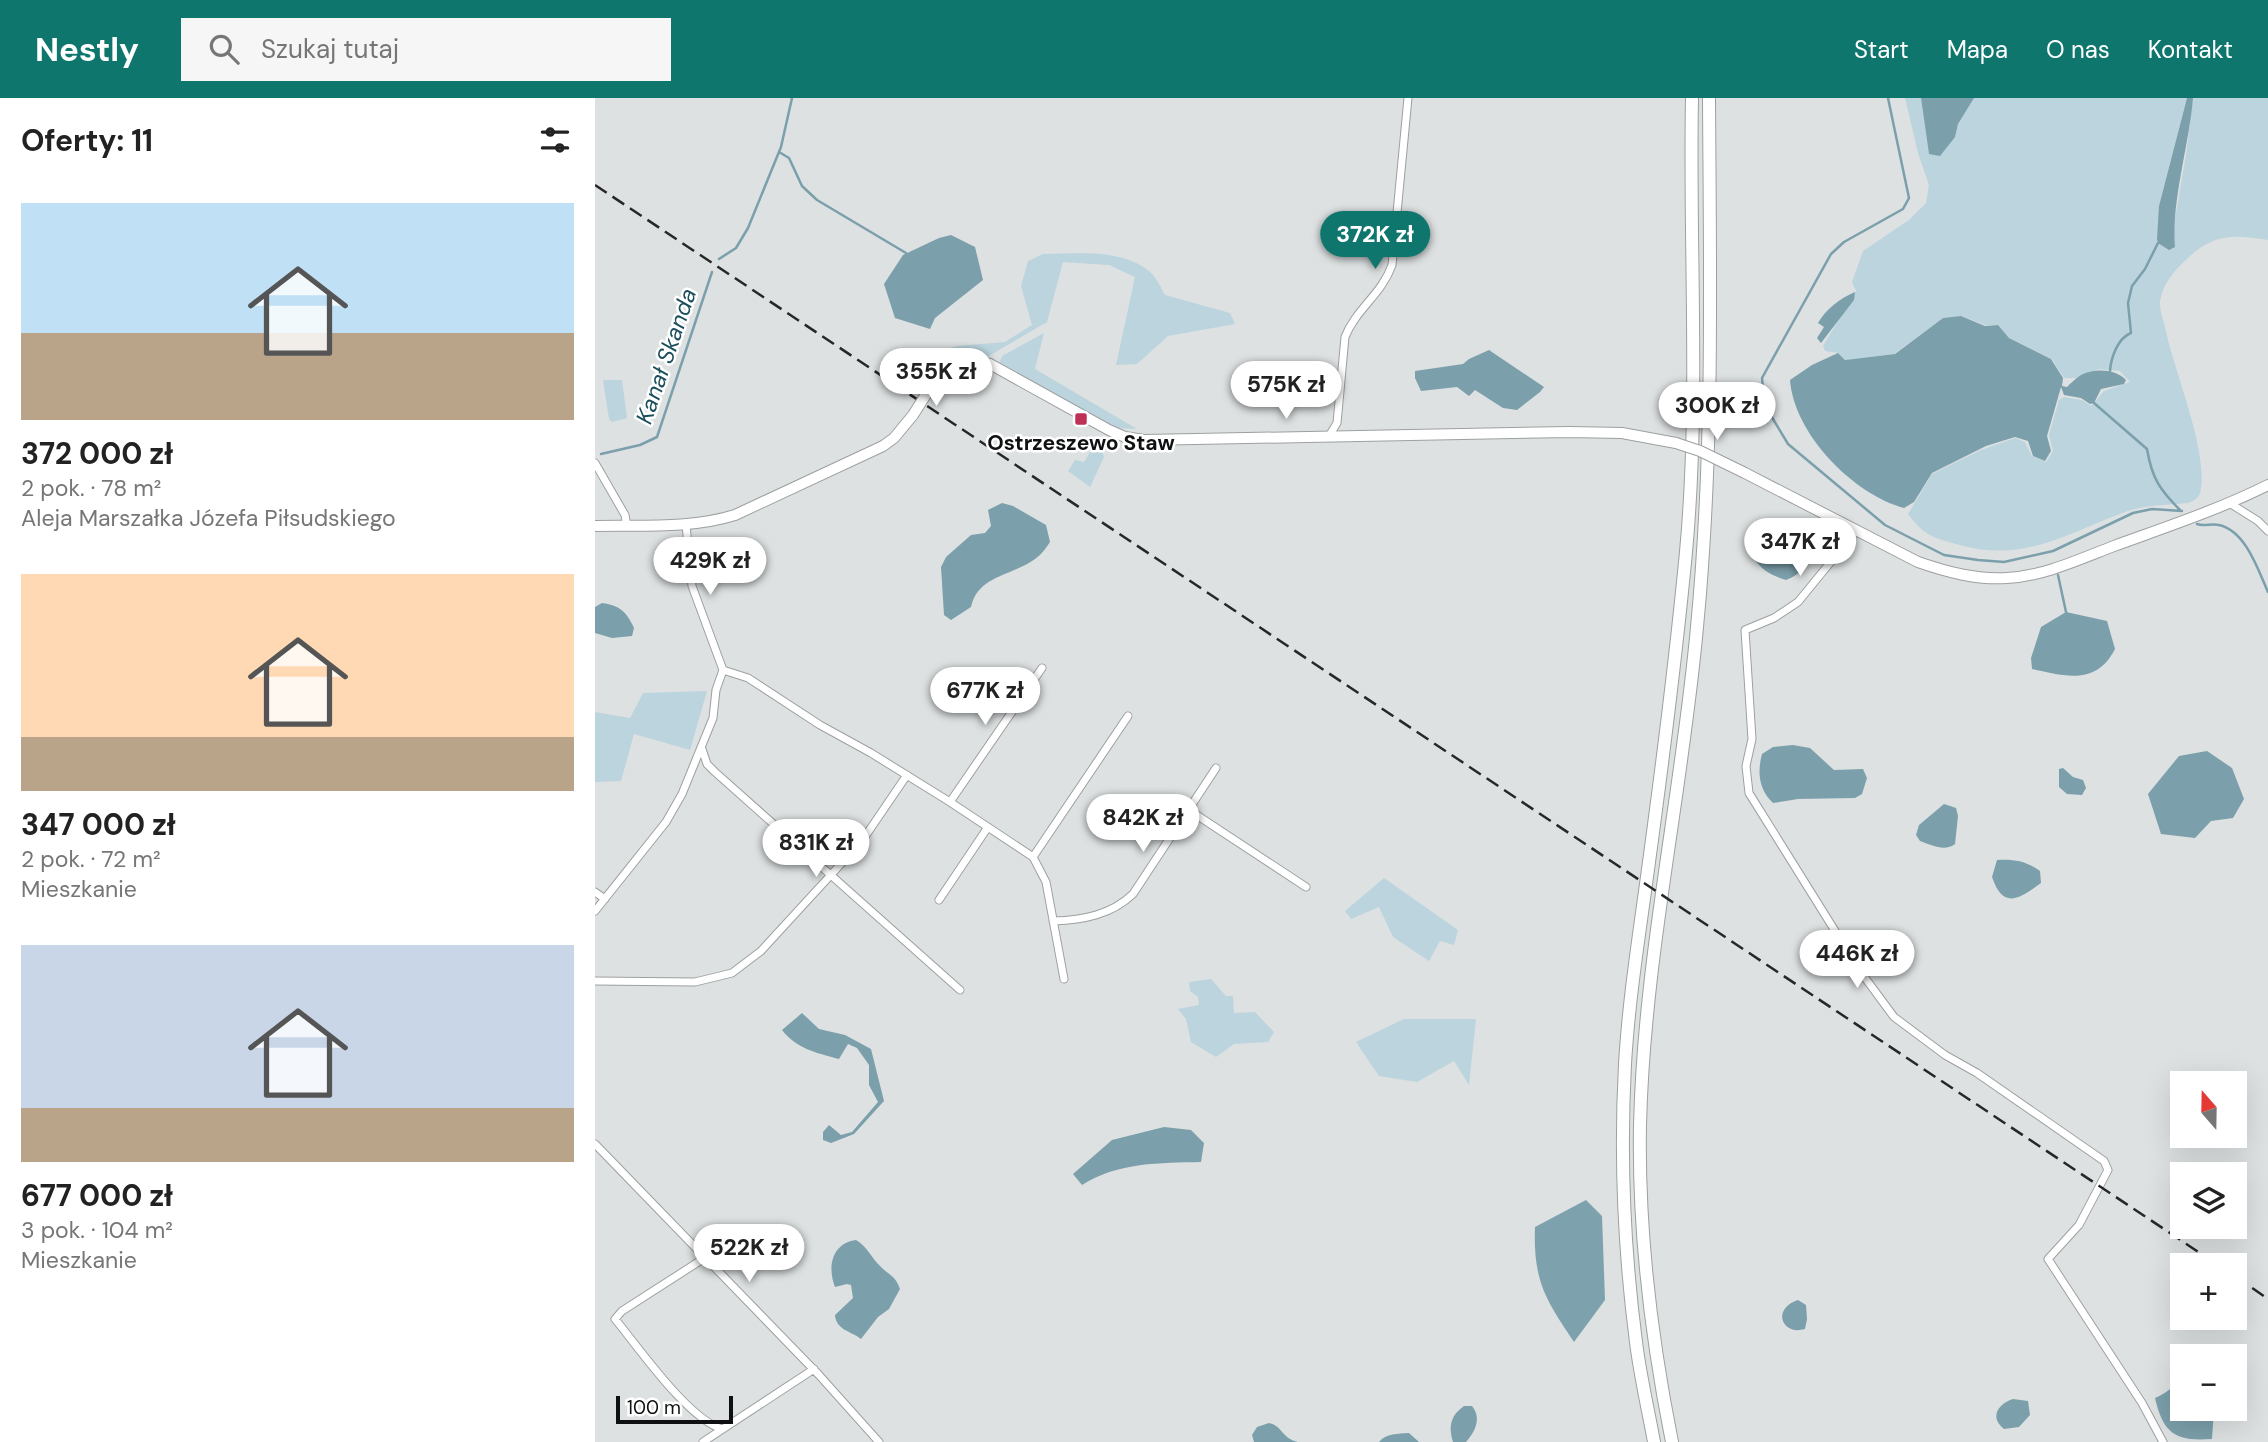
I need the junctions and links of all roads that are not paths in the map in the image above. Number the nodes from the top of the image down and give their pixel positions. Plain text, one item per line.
1 (1408, 98) edge
2 (1692, 98) edge
3 (1710, 98) edge
4 (1329, 436) junction
5 (595, 463) edge
6 (2268, 485) edge
7 (2231, 504) junction
8 (686, 524) junction
9 (595, 526) edge
10 (627, 526) junction
11 (1856, 531) junction
12 (2268, 531) edge
13 (1042, 668) dead end
14 (723, 670) junction
15 (1128, 716) dead end
16 (702, 748) junction
17 (1216, 768) dead end
18 (907, 775) junction
19 (950, 802) junction
20 (1189, 810) junction
21 (988, 827) junction
22 (1033, 857) junction
23 (831, 873) junction
24 (1306, 887) dead end
25 (595, 892) edge
26 (605, 899) junction
27 (939, 900) dead end
28 (595, 911) edge
29 (1053, 921) junction
30 (1064, 979) dead end
31 (595, 981) edge
32 (961, 990) dead end
33 (595, 1144) edge
34 (706, 1257) junction
35 (814, 1370) junction
36 (722, 1429) junction
37 (703, 1442) edge
38 (879, 1442) edge
39 (1654, 1442) edge
40 (1672, 1442) edge
41 (2163, 1442) edge

1 - 4 street
2 - 39 highway
3 - 40 highway
4 - 8 street, bridge
4 - 11 street, bridge
5 - 10 street
6 - 7 street
7 - 11 street
7 - 12 street
8 - 10 street
8 - 14 street
9 - 10 street
11 - 41 street
13 - 19 street
14 - 16 street
14 - 18 street
15 - 22 street
16 - 23 street
16 - 26 street
17 - 20 street
18 - 19 street
18 - 23 street
19 - 21 street
20 - 24 street
20 - 29 street
21 - 22 street
21 - 27 street
22 - 29 street
23 - 31 street
23 - 32 street
25 - 26 street
26 - 28 street
29 - 30 street
33 - 34 street
34 - 35 street
34 - 36 street
35 - 36 street
35 - 38 street
36 - 37 street

